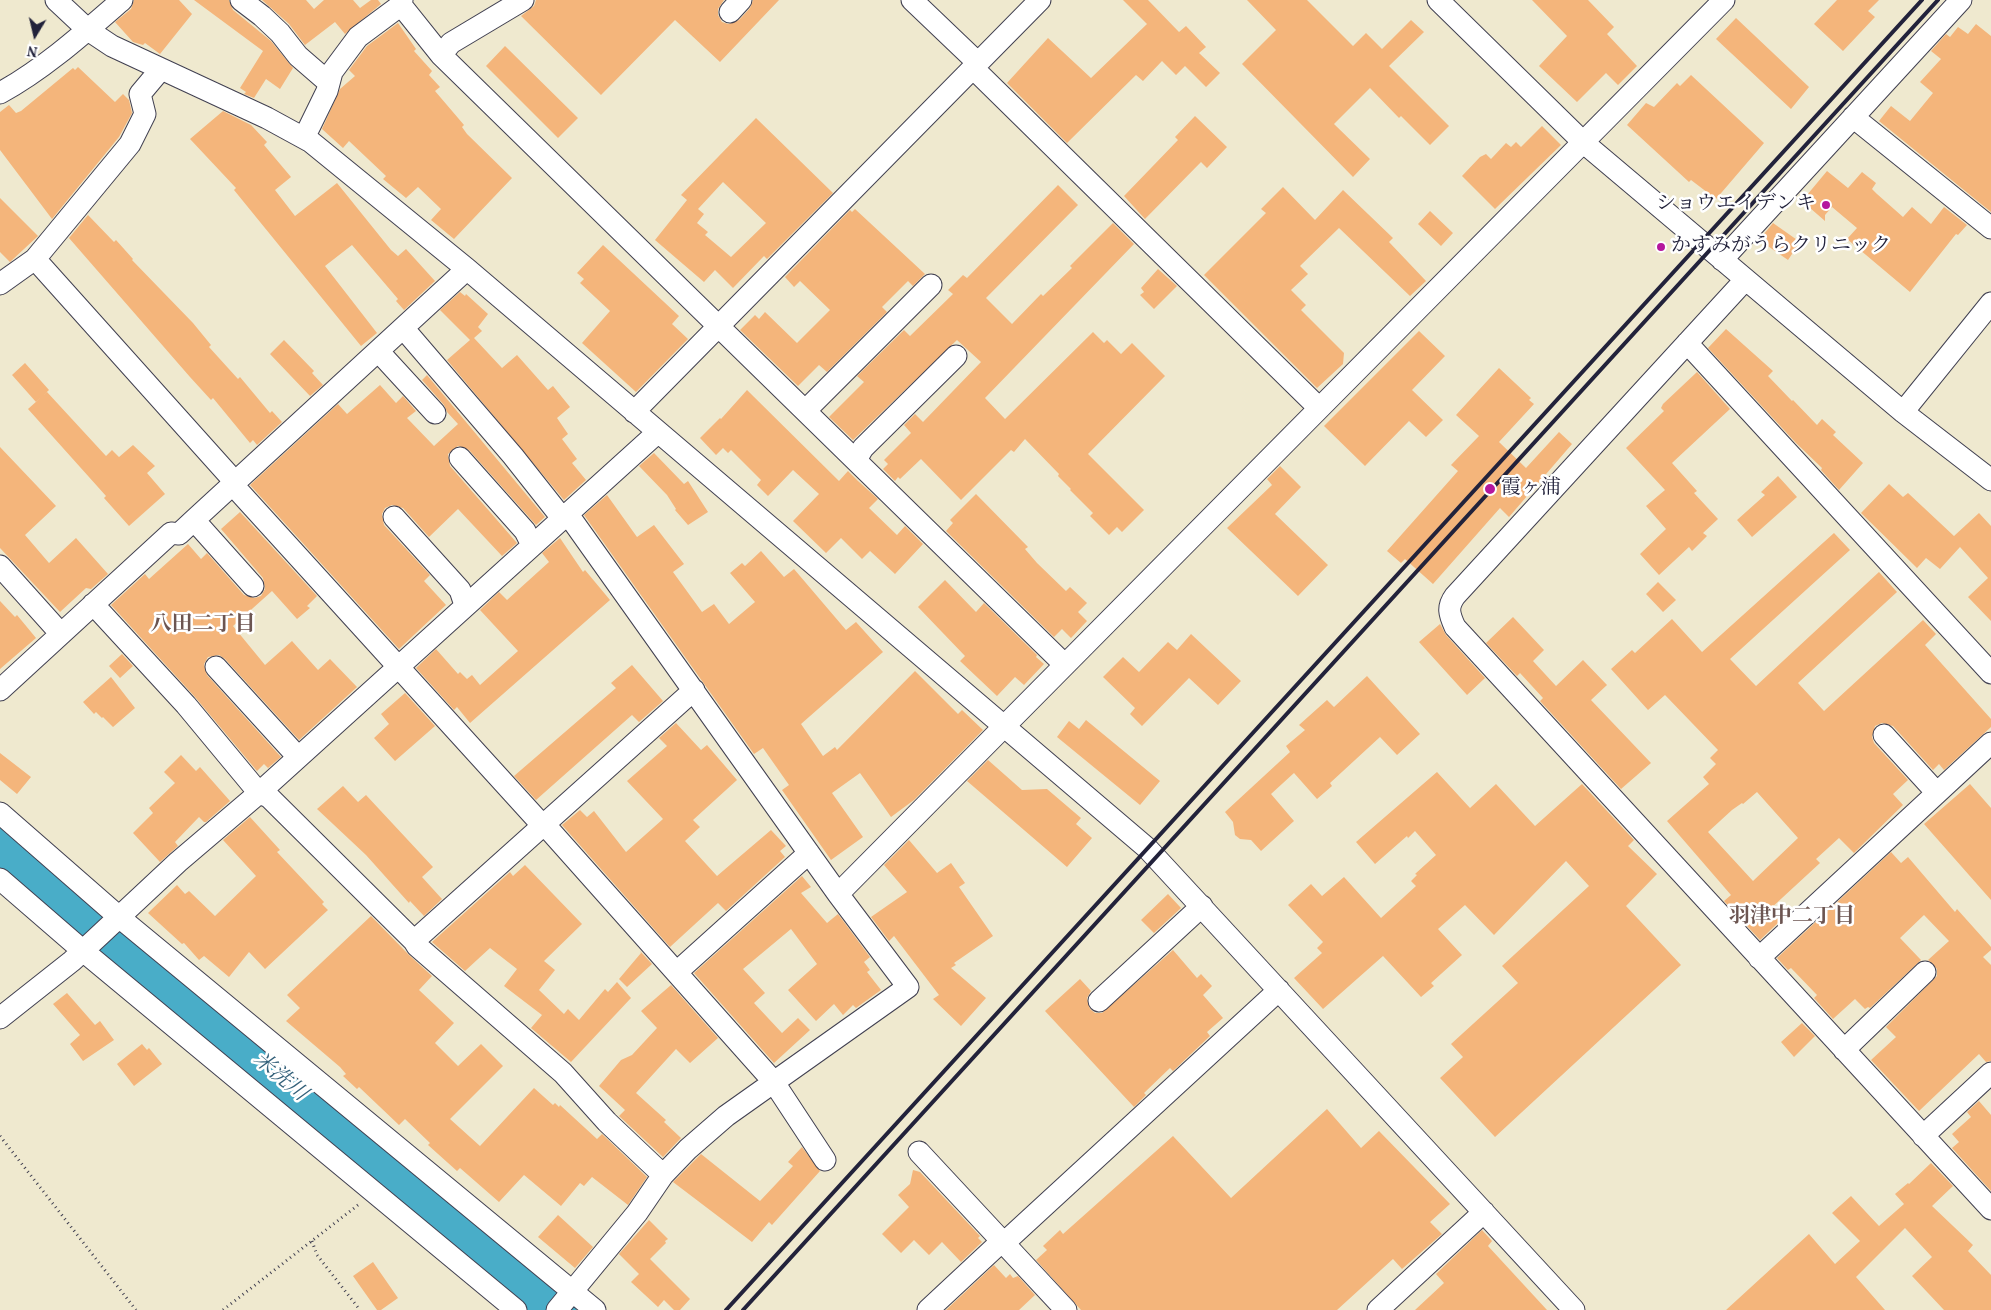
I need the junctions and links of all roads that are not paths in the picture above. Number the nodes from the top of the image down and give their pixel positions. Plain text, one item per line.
1 (56, 0) edge
2 (122, 0) edge
3 (241, 0) edge
4 (523, 0) edge
5 (912, 0) edge
6 (1040, 0) edge
7 (1438, 0) edge
8 (1961, 0) edge
9 (401, 2) edge
10 (1718, 2) edge
11 (88, 30) junction
12 (441, 55) junction
13 (975, 66) junction
14 (161, 69) junction
15 (328, 82) junction
16 (0, 94) edge
17 (1853, 117) junction
18 (304, 138) junction
19 (1584, 142) junction
20 (1991, 228) edge
21 (35, 259) junction
22 (1722, 260) junction
23 (467, 269) junction
24 (1746, 280) junction
25 (0, 284) edge
26 (931, 284) dead end
27 (1991, 303) edge
28 (720, 326) junction
29 (404, 329) junction
30 (1687, 342) junction
31 (379, 352) junction
32 (956, 356) dead end
33 (1318, 407) junction
34 (806, 410) junction
35 (634, 412) junction
36 (1903, 412) junction
37 (435, 413) dead end
38 (657, 433) junction
39 (460, 458) dead end
40 (856, 460) junction
41 (1991, 480) edge
42 (234, 483) junction
43 (564, 515) junction
44 (394, 517) dead end
45 (194, 520) junction
46 (532, 545) junction
47 (0, 566) edge
48 (253, 586) dead end
49 (93, 604) junction
50 (465, 605) junction
51 (61, 634) junction
52 (1065, 664) junction
53 (398, 666) junction
54 (216, 667) dead end
55 (1991, 673) edge
56 (0, 690) edge
57 (694, 690) junction
58 (1004, 726) junction
59 (1884, 735) dead end
60 (1991, 743) edge
61 (298, 757) junction
62 (259, 793) junction
63 (1937, 793) junction
64 (0, 813) edge
65 (544, 826) junction
66 (809, 853) junction
67 (0, 879) edge
68 (838, 894) junction
69 (1202, 906) junction
70 (117, 919) junction
71 (414, 940) junction
72 (85, 948) junction
73 (1759, 958) junction
74 (678, 971) junction
75 (1925, 972) dead end
76 (1279, 990) junction
77 (1099, 1001) dead end
78 (0, 1018) edge
79 (1844, 1050) junction
80 (1991, 1073) edge
81 (773, 1081) junction
82 (1923, 1136) junction
83 (920, 1152) dead end
84 (825, 1160) dead end
85 (663, 1175) junction
86 (1991, 1209) edge
87 (1484, 1212) junction
88 (1003, 1242) junction
89 (567, 1299) edge
90 (516, 1310) edge
91 (595, 1310) edge
92 (928, 1310) edge
93 (1066, 1310) edge
94 (1378, 1310) edge
95 (1574, 1310) edge

1 - 11 street
2 - 11 street
3 - 15 street
4 - 12 street
5 - 13 street
6 - 13 street
7 - 19 street
8 - 17 street
9 - 12 street
9 - 15 street
10 - 19 street
11 - 14 street
11 - 16 street
12 - 28 street
13 - 28 street
13 - 33 street
14 - 18 street
14 - 21 street
15 - 18 street
17 - 20 street
17 - 22 street
18 - 23 street
19 - 22 street
19 - 33 street
21 - 25 street
21 - 42 street
22 - 24 street
23 - 29 street
23 - 35 street
24 - 30 street
24 - 36 street
26 - 34 street
27 - 36 street
28 - 34 street
28 - 35 street
29 - 31 street
29 - 43 street
30 - 55 street
30 - 73 street
31 - 37 street
31 - 42 street
32 - 40 street
33 - 52 street
34 - 40 street
35 - 38 street
36 - 41 street
38 - 43 street
38 - 58 street
39 - 46 street
40 - 52 street
42 - 45 street
42 - 53 street
43 - 46 street
43 - 57 street
44 - 50 street
45 - 48 street
45 - 49 street
46 - 50 street
47 - 51 street
49 - 51 street
49 - 62 street
50 - 53 street
51 - 56 street
52 - 58 street
53 - 61 street
53 - 65 street
54 - 61 street
57 - 65 street
57 - 66 street
58 - 68 street
58 - 69 street
59 - 63 street
60 - 63 street
61 - 62 street
62 - 70 street
62 - 71 street
63 - 73 street
64 - 70 street
65 - 71 street
65 - 74 street
66 - 68 street
66 - 74 street
67 - 72 street
68 - 81 street
69 - 76 street
69 - 77 street
70 - 72 street
70 - 89 street
71 - 85 street
72 - 78 street
72 - 90 street
73 - 79 street
74 - 81 street
75 - 79 street
76 - 87 street
76 - 88 street
79 - 82 street
80 - 82 street
81 - 84 street
81 - 85 street
82 - 86 street
83 - 88 street
85 - 89 street
87 - 94 street
87 - 95 street
88 - 92 street
88 - 93 street
89 - 91 street

